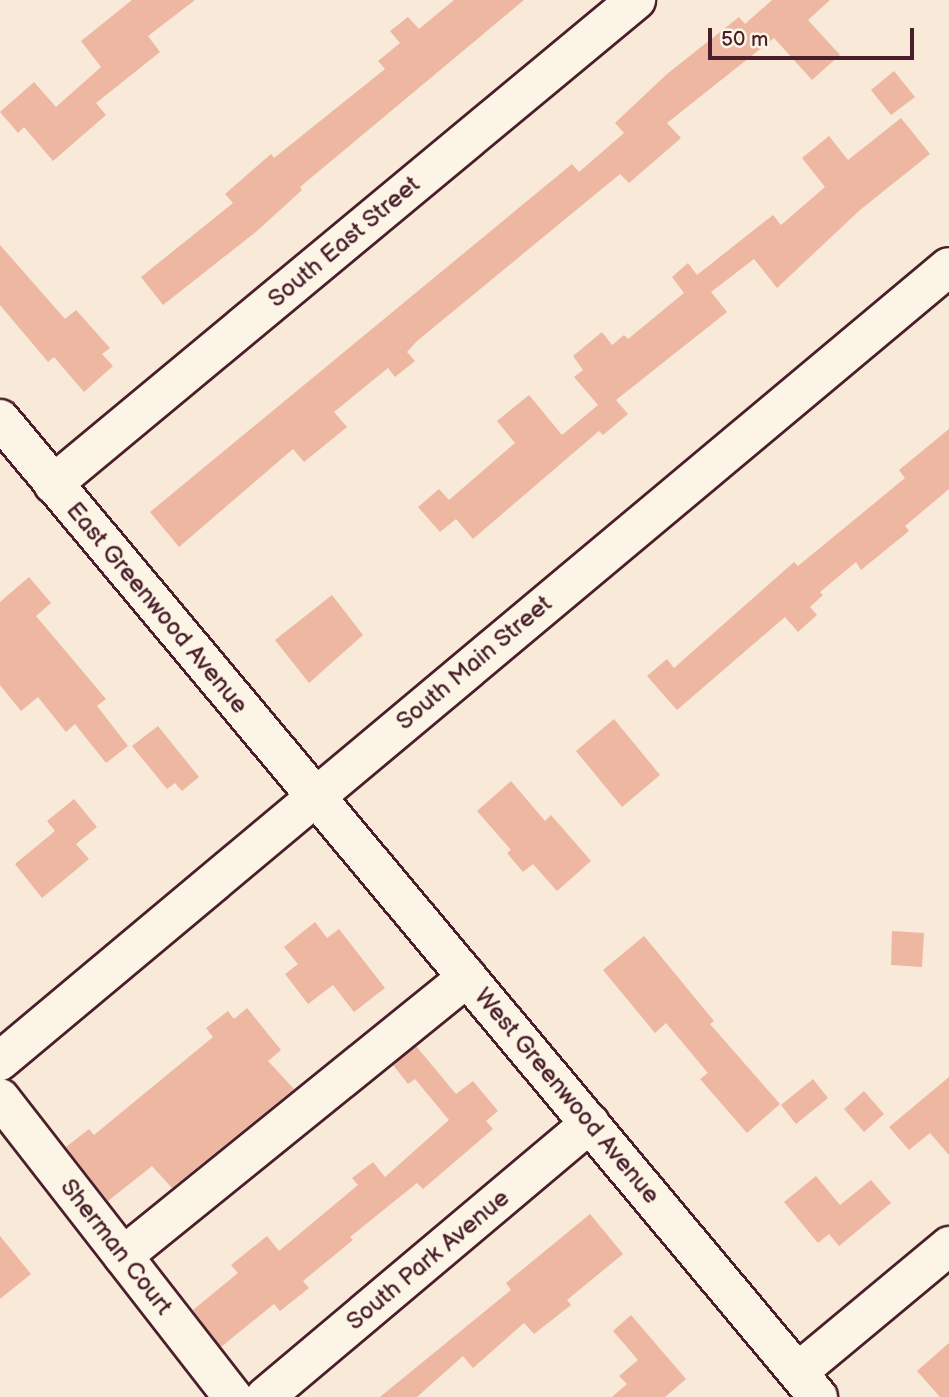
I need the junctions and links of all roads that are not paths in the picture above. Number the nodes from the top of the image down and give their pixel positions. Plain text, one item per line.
1 (636, 0) edge
2 (949, 267) edge
3 (0, 419) edge
4 (53, 484) junction
5 (315, 796) junction
6 (467, 977) junction
7 (0, 1061) edge
8 (0, 1098) edge
9 (590, 1123) junction
10 (949, 1246) edge
11 (123, 1256) junction
12 (808, 1385) edge
13 (233, 1397) edge
14 (265, 1397) edge

1 - 4 street, South East Street
2 - 5 street, South Main Street
3 - 4 street, East Greenwood Avenue
4 - 5 street, East Greenwood Avenue
5 - 6 street, West Greenwood Avenue
5 - 7 street, South Main Street
6 - 9 street, West Greenwood Avenue
6 - 11 street
8 - 11 street, Sherman Court
9 - 12 street, West Greenwood Avenue
9 - 14 street, South Park Avenue
10 - 12 street
11 - 13 street, Sherman Court

